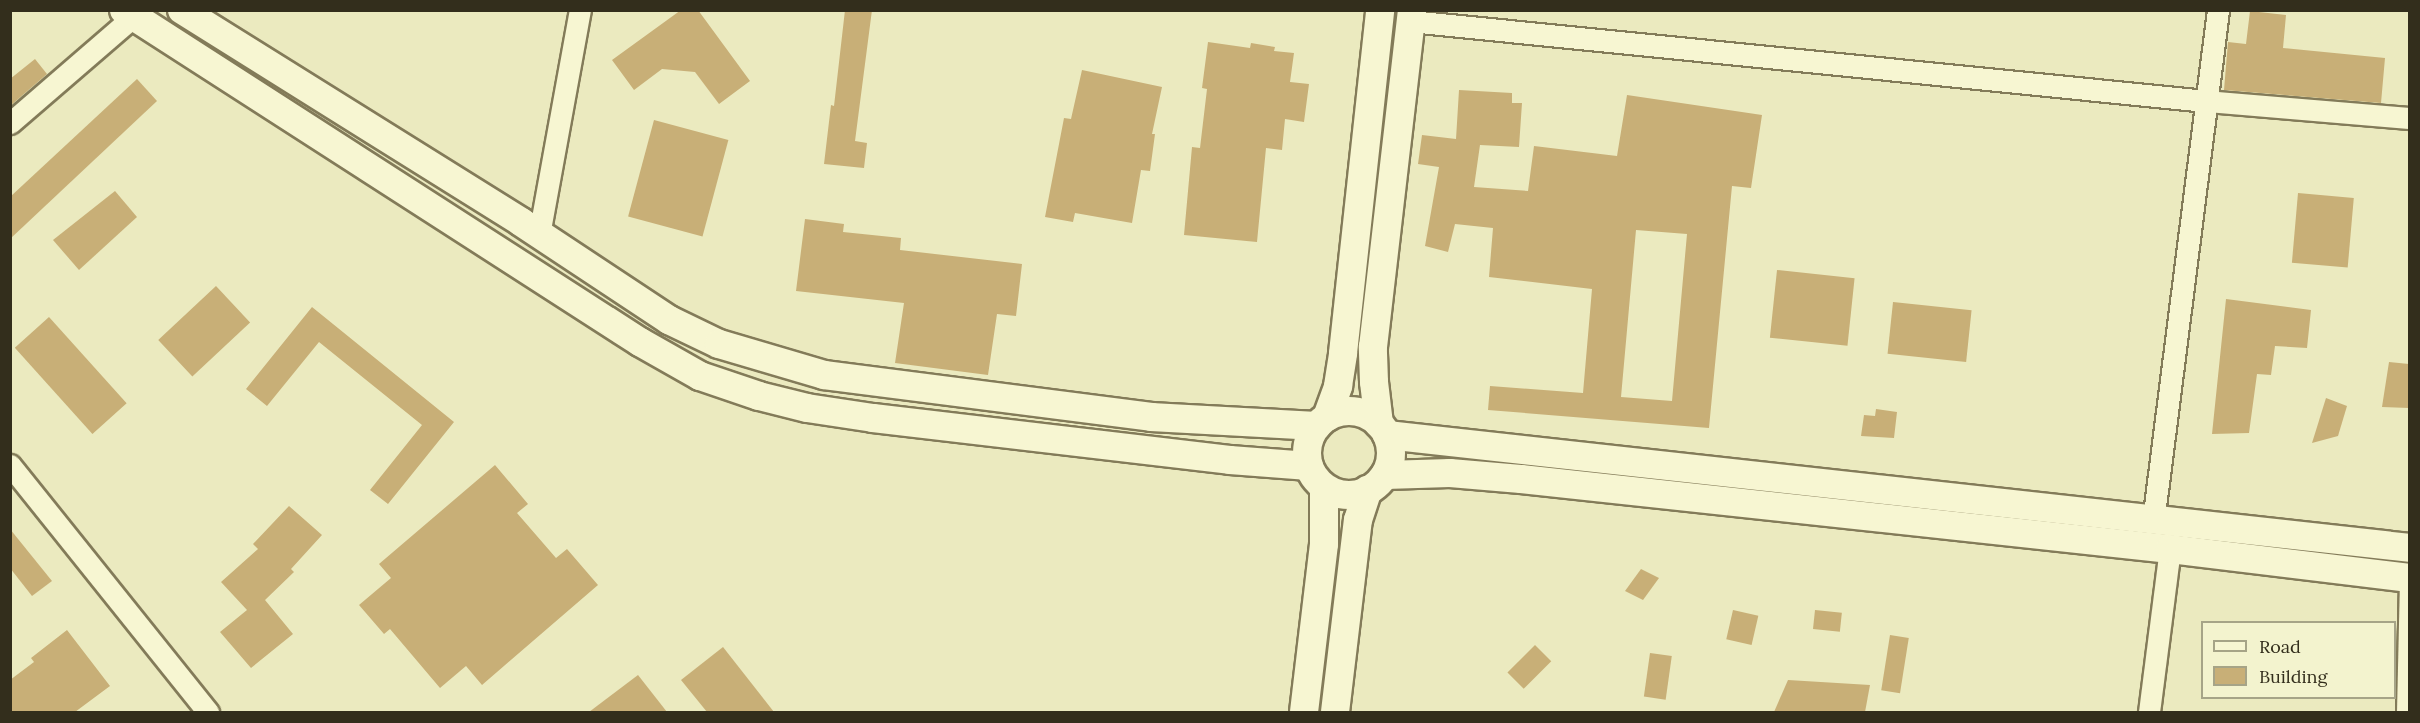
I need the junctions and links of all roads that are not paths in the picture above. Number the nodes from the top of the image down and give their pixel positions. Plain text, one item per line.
1 (182, 10) edge
2 (580, 10) edge
3 (1380, 10) edge
4 (2218, 10) edge
5 (129, 14) edge
6 (1411, 16) edge
7 (2206, 101) junction
8 (2409, 118) edge
9 (10, 123) edge
10 (539, 235) junction
11 (1322, 422) junction
12 (1383, 430) junction
13 (10, 465) edge
14 (1316, 477) junction
15 (1376, 483) junction
16 (2153, 522) junction
17 (2409, 548) edge
18 (2170, 549) junction
19 (2409, 579) edge
20 (208, 712) edge
21 (1304, 712) edge
22 (1335, 712) edge
23 (2148, 712) edge
24 (2407, 712) edge

1 - 10 main road
2 - 10 street
3 - 11 main road
4 - 7 street
5 - 9 street
5 - 14 main road
6 - 7 street
6 - 12 main road
7 - 8 street
7 - 16 street
10 - 11 main road
11 - 12 main road
11 - 14 main road
12 - 15 main road
12 - 16 main road
13 - 20 street
14 - 15 main road
14 - 21 main road
15 - 18 main road
15 - 22 main road
16 - 17 main road
18 - 19 main road
18 - 23 street
19 - 24 street

